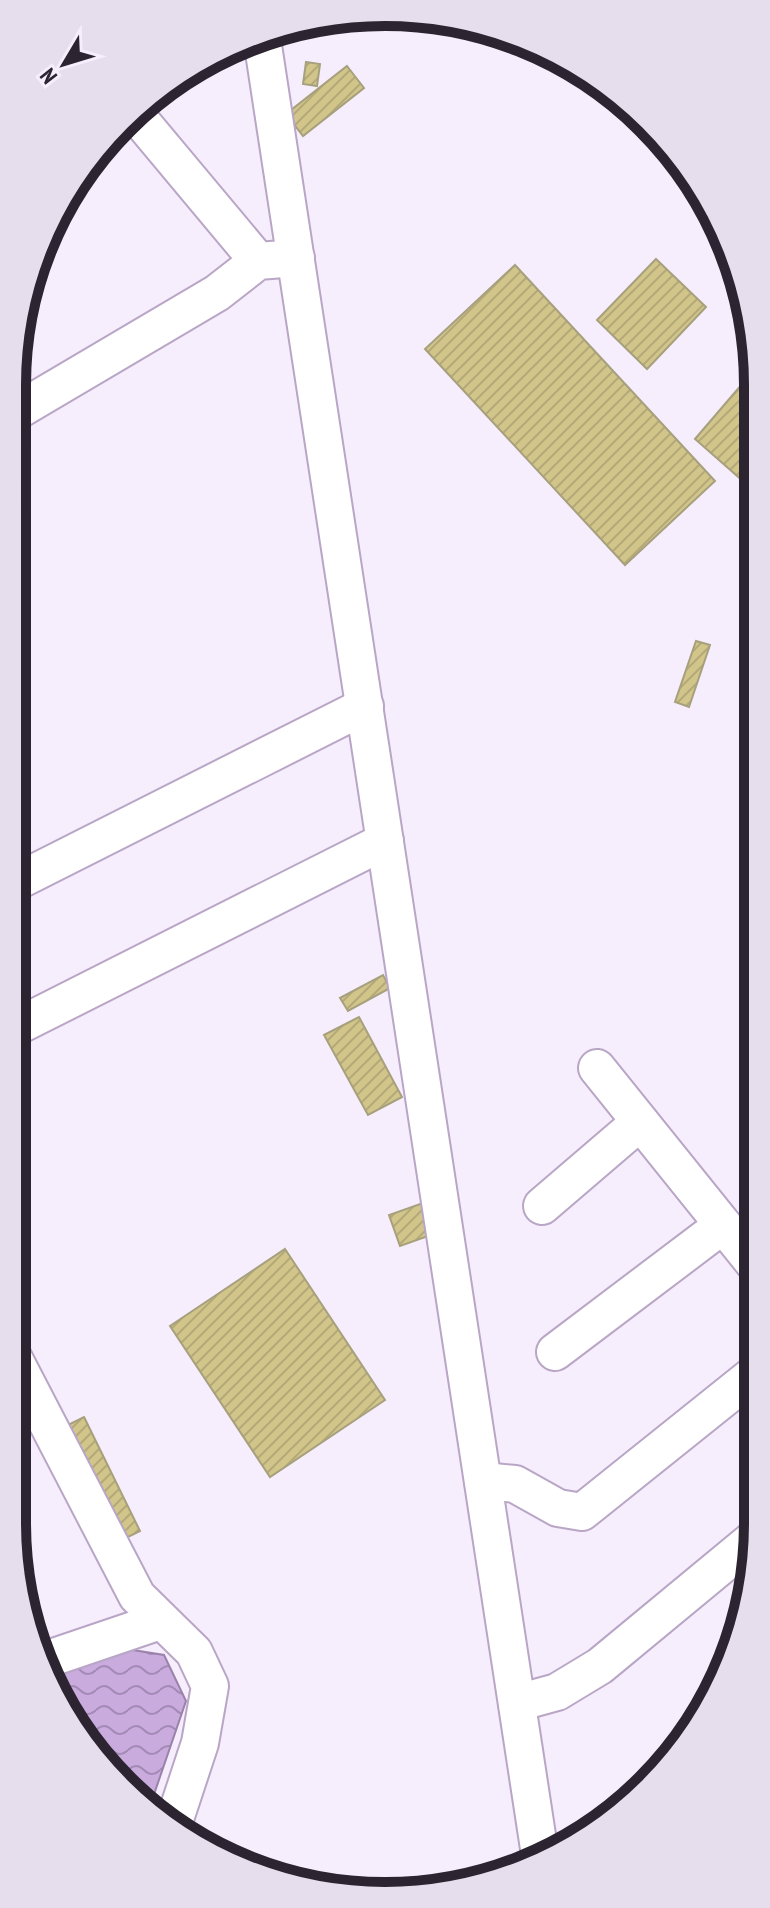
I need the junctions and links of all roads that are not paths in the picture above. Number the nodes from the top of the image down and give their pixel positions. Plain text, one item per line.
1 (263, 47) edge
2 (141, 121) edge
3 (296, 258) junction
4 (258, 261) junction
5 (26, 406) edge
6 (365, 706) junction
7 (385, 841) junction
8 (26, 877) edge
9 (26, 1022) edge
10 (597, 1068) dead end
11 (640, 1122) junction
12 (542, 1206) dead end
13 (744, 1240) edge
14 (555, 1352) dead end
15 (744, 1382) edge
16 (26, 1402) edge
17 (483, 1481) junction
18 (743, 1548) edge
19 (160, 1621) junction
20 (52, 1658) edge
21 (517, 1703) junction
22 (176, 1815) edge
23 (539, 1847) edge

1 - 3 street
2 - 4 street
3 - 4 street
3 - 6 street
4 - 5 street
6 - 7 street
6 - 8 street
7 - 9 street
7 - 17 street
10 - 11 street
11 - 12 street
11 - 13 street
13 - 14 street
15 - 17 street
16 - 19 street
17 - 21 street
18 - 21 street
19 - 20 street
19 - 22 street
21 - 23 street

